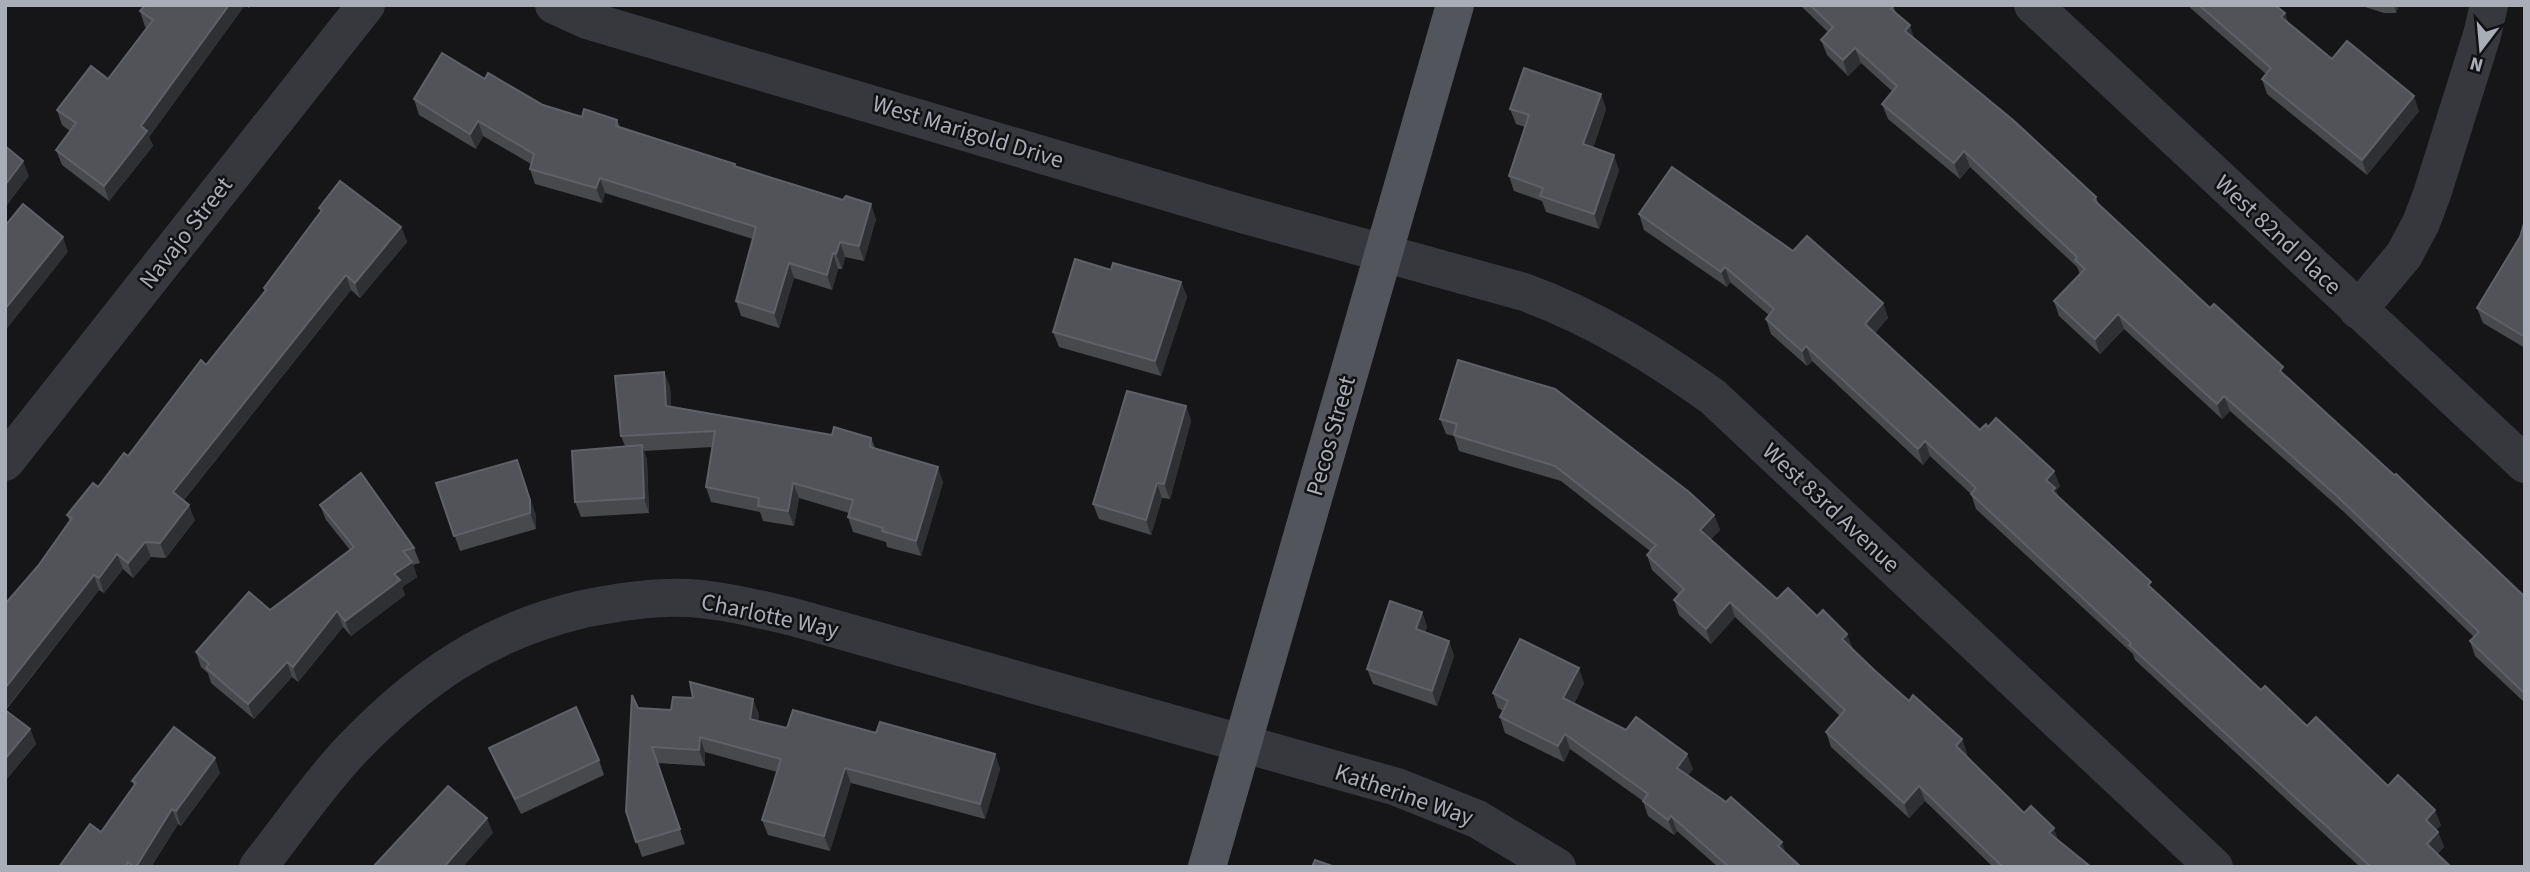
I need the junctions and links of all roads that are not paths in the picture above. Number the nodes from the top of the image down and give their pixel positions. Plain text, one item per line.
1 (366, 5) edge
2 (554, 5) edge
3 (1455, 5) edge
4 (2033, 5) edge
5 (2489, 5) edge
6 (1383, 254) junction
7 (2358, 310) junction
8 (5, 462) edge
9 (2525, 464) edge
10 (1242, 745) junction
11 (258, 867) edge
12 (1207, 867) edge
13 (1557, 867) edge
14 (2214, 867) edge

1 - 8 street, Navajo Street
2 - 6 street, West Marigold Drive
3 - 6 main road, Pecos Street
4 - 7 street, West 82nd Place
5 - 7 street
6 - 10 main road, Pecos Street
6 - 14 street, West 83rd Avenue
7 - 9 street, West 82nd Place
10 - 11 street, Charlotte Way
10 - 12 main road, Pecos Street
10 - 13 street, Katherine Way

